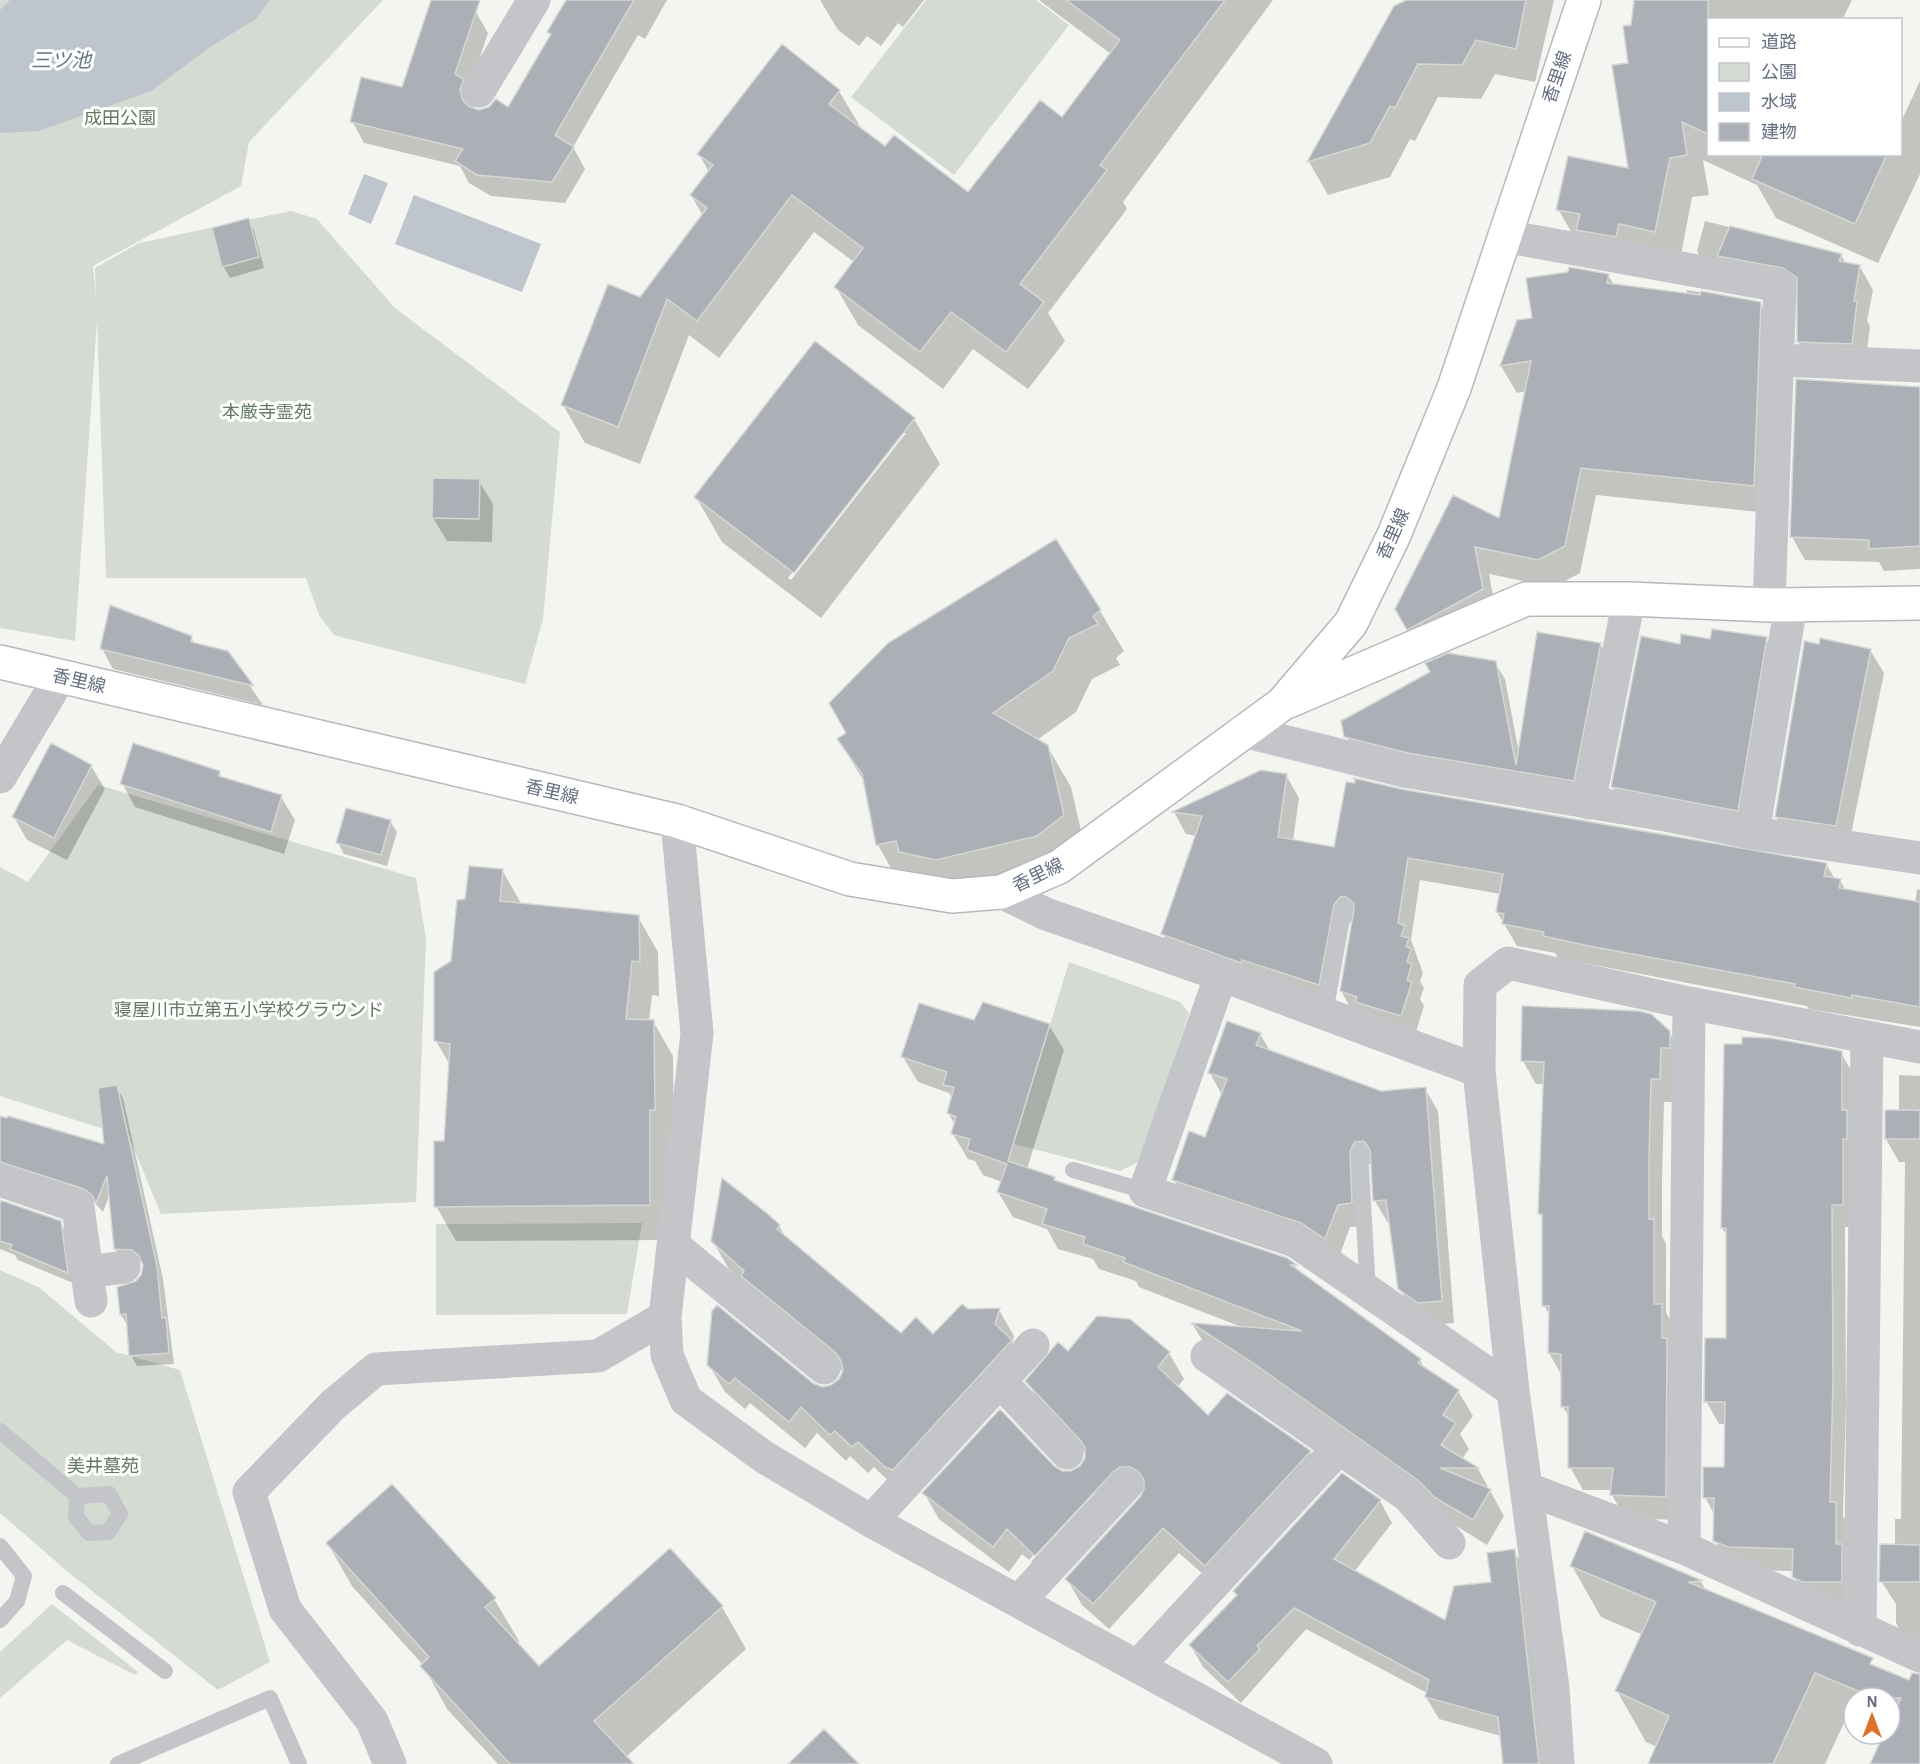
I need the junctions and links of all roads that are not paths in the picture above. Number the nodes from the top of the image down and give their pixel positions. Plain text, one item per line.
1 (534, 0) edge
2 (1584, 0) edge
3 (479, 91) dead end
4 (1504, 236) junction
5 (1780, 360) junction
6 (1920, 366) edge
7 (1629, 599) junction
8 (1920, 603) edge
9 (1780, 605) junction
10 (0, 662) edge
11 (60, 676) junction
12 (1282, 704) junction
13 (1243, 731) junction
14 (0, 777) edge
15 (1589, 803) junction
16 (677, 821) junction
17 (1753, 833) junction
18 (1920, 858) edge
19 (1001, 892) junction
20 (1344, 907) dead end
21 (1221, 975) junction
22 (1689, 1003) junction
23 (1324, 1013) junction
24 (1867, 1037) junction
25 (1920, 1047) edge
26 (1479, 1071) junction
27 (1360, 1151) dead end
28 (1073, 1170) dead end
29 (0, 1180) edge
30 (1145, 1191) junction
31 (673, 1245) junction
32 (124, 1267) dead end
33 (1368, 1291) junction
34 (665, 1317) junction
35 (1033, 1345) dead end
36 (1207, 1356) dead end
37 (824, 1368) dead end
38 (1000, 1381) junction
39 (1513, 1391) junction
40 (0, 1431) edge
41 (1339, 1448) junction
42 (1067, 1453) dead end
43 (1126, 1485) dead end
44 (1528, 1489) junction
45 (77, 1496) dead end
46 (871, 1521) junction
47 (1449, 1543) dead end
48 (0, 1546) edge
49 (1684, 1548) junction
50 (63, 1593) dead end
51 (1019, 1601) junction
52 (0, 1620) edge
53 (1860, 1630) junction
54 (1920, 1656) edge
55 (1138, 1666) junction
56 (165, 1671) dead end
57 (1286, 1756) edge
58 (118, 1764) edge
59 (299, 1764) edge
60 (390, 1764) edge
61 (1316, 1764) edge
62 (1558, 1764) edge

1 - 3 street
2 - 4 street, 香里線
4 - 5 street
4 - 12 street, 香里線
5 - 6 street
5 - 9 street
7 - 9 street
7 - 12 street
7 - 15 street
8 - 9 street
9 - 17 street
10 - 11 street, 香里線
11 - 14 street
11 - 16 street, 香里線
12 - 13 street, 香里線
13 - 15 street
13 - 19 street, 香里線
15 - 17 street
16 - 19 street, 香里線
16 - 31 street
17 - 18 street
19 - 21 street
20 - 23 lane
21 - 23 street
21 - 30 street
22 - 24 street
22 - 26 street
22 - 49 street
23 - 26 street
24 - 25 street
24 - 53 street
26 - 39 street
27 - 33 lane
28 - 30 lane
29 - 32 street
30 - 33 street
31 - 34 street
31 - 37 street
33 - 39 street
34 - 46 street
34 - 60 street
35 - 38 street
36 - 41 street
38 - 42 street
38 - 46 street
39 - 44 street
40 - 45 lane
41 - 47 street
41 - 55 street
43 - 51 street
44 - 49 street
44 - 62 street
46 - 51 street
48 - 52 lane
49 - 53 street
50 - 56 lane
51 - 55 street
53 - 54 street
55 - 57 street
57 - 61 street
58 - 59 lane

